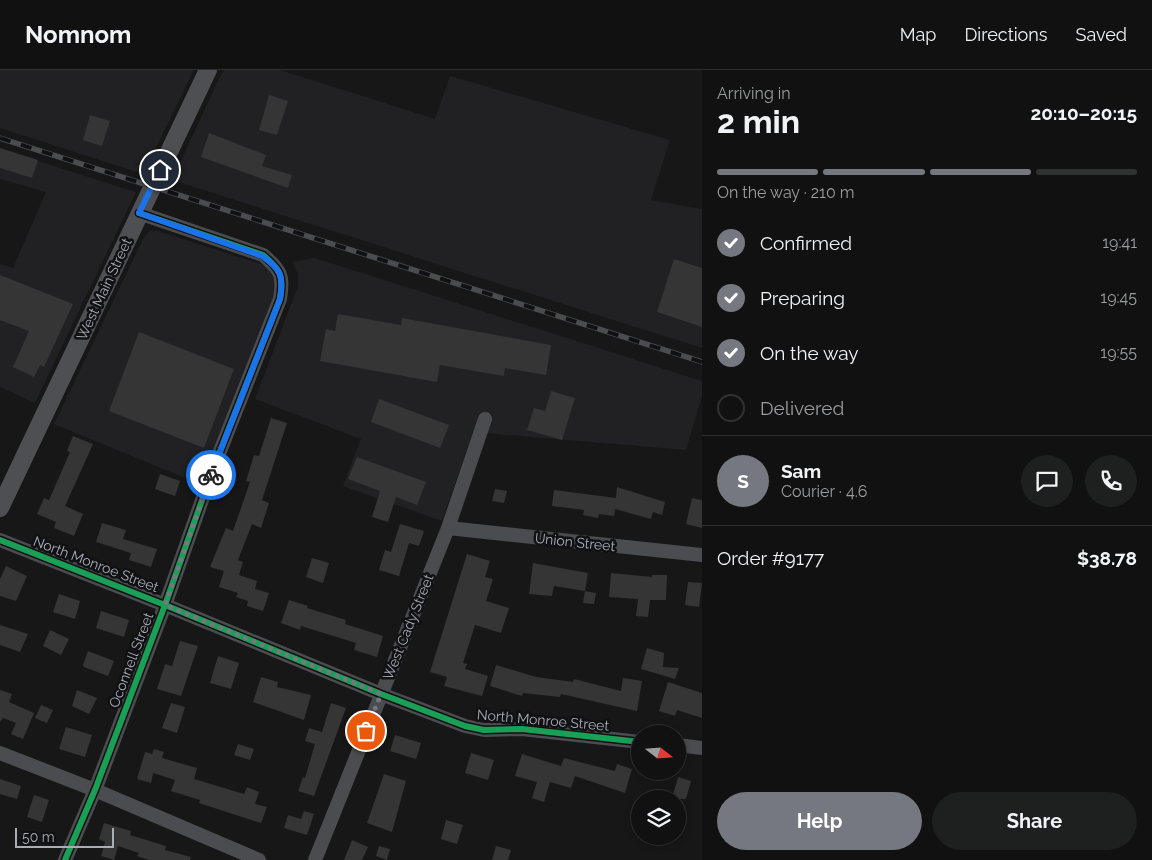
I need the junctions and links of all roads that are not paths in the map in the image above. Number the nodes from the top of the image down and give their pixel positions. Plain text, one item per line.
1 (205, 71) edge
2 (139, 213) junction
3 (485, 419) dead end
4 (0, 508) edge
5 (448, 528) junction
6 (0, 540) edge
7 (702, 555) edge
8 (165, 605) junction
9 (381, 694) junction
10 (631, 741) edge
11 (686, 747) edge
12 (702, 748) edge
13 (0, 753) edge
14 (95, 790) junction
15 (65, 860) edge
16 (259, 860) edge
17 (315, 860) edge

1 - 2 main road, West Main Street
2 - 4 main road, West Main Street
2 - 8 street, Oconnell Street
3 - 5 street, West Cady Street
5 - 7 street, Union Street
5 - 9 street, West Cady Street
6 - 8 street, North Monroe Street
8 - 9 street, North Monroe Street
8 - 14 street, Oconnell Street
9 - 10 street, North Monroe Street
9 - 17 street, West Cady Street
11 - 12 street
13 - 14 street
14 - 15 street, Oconnell Street
14 - 16 street

